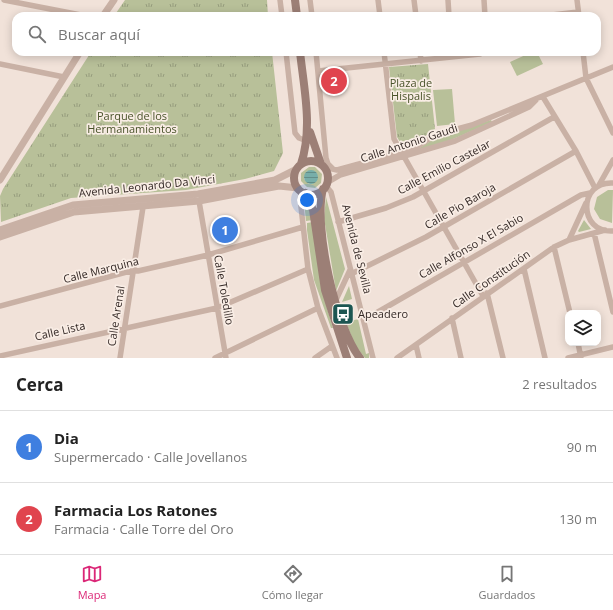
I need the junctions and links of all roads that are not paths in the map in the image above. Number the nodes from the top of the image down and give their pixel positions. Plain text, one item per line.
1 (4, 0) edge
2 (114, 0) edge
3 (280, 0) edge
4 (295, 0) edge
5 (310, 0) edge
6 (378, 0) edge
7 (414, 0) edge
8 (448, 0) edge
9 (484, 0) edge
10 (577, 0) edge
11 (66, 12) edge
12 (106, 12) edge
13 (282, 12) edge
14 (296, 12) edge
15 (312, 12) edge
16 (380, 12) edge
17 (416, 12) edge
18 (449, 12) edge
19 (485, 12) edge
20 (578, 12) edge
21 (77, 56) edge
22 (286, 56) edge
23 (300, 56) edge
24 (316, 56) edge
25 (384, 56) edge
26 (420, 56) edge
27 (448, 56) edge
28 (583, 56) edge
29 (421, 61) junction
30 (0, 64) edge
31 (385, 65) junction
32 (613, 67) edge
33 (318, 71) junction
34 (64, 77) junction
35 (586, 78) junction
36 (541, 98) junction
37 (554, 117) junction
38 (308, 127) junction
39 (613, 133) edge
40 (307, 141) junction
41 (326, 150) junction
42 (576, 152) junction
43 (403, 155) junction
44 (613, 160) edge
45 (322, 165) junction
46 (299, 166) junction
47 (335, 170) junction
48 (0, 180) edge
49 (613, 182) edge
50 (328, 185) junction
51 (597, 187) junction
52 (302, 191) junction
53 (424, 191) junction
54 (590, 193) junction
55 (199, 201) junction
56 (587, 201) junction
57 (144, 207) junction
58 (338, 222) junction
59 (444, 226) junction
60 (303, 227) junction
61 (0, 230) edge
62 (605, 230) junction
63 (613, 231) edge
64 (594, 233) junction
65 (0, 237) edge
66 (569, 240) junction
67 (554, 247) junction
68 (208, 255) junction
69 (464, 262) junction
70 (308, 269) junction
71 (524, 269) junction
72 (134, 270) junction
73 (351, 272) junction
74 (485, 294) junction
75 (335, 302) junction
76 (0, 306) edge
77 (217, 308) junction
78 (318, 308) junction
79 (569, 310) edge
80 (613, 312) edge
81 (452, 318) junction
82 (364, 320) junction
83 (125, 327) junction
84 (416, 344) junction
85 (332, 346) junction
86 (579, 346) edge
87 (613, 347) edge
88 (0, 356) edge
89 (225, 356) edge
90 (581, 357) edge
91 (120, 358) edge
92 (215, 358) edge
93 (315, 358) edge
94 (337, 358) edge
95 (347, 358) edge
96 (360, 358) edge
97 (373, 358) edge
98 (397, 358) edge
99 (419, 358) edge
100 (461, 358) edge
101 (503, 358) edge
102 (545, 358) edge
103 (568, 358) edge

1 - 11 street
2 - 12 street
3 - 13 street
4 - 14 main road
5 - 15 street
6 - 16 street
7 - 17 street
8 - 18 street
9 - 19 street
10 - 20 street
21 - 34 street
22 - 40 street
23 - 38 main road
24 - 33 street
25 - 31 street
26 - 29 street
27 - 29 street
28 - 35 street
29 - 31 street
30 - 34 street
31 - 33 street
31 - 43 street
32 - 35 street, Calle Antonio Gaudi
33 - 41 street
34 - 48 street
35 - 36 street, Calle Antonio Gaudi
35 - 39 street
36 - 37 street
36 - 43 street, Calle Antonio Gaudi
36 - 43 street, Calle Antonio Gaudi
37 - 42 street
37 - 53 street, Calle Emilio Castelar
38 - 40 main road
38 - 45 main road
40 - 46 main road
41 - 45 street
41 - 47 street
42 - 51 street
42 - 59 street, Calle Pio Baroja
43 - 47 street, Calle Antonio Gaudi
43 - 50 street, Calle Antonio Gaudi
43 - 53 street
44 - 51 street
45 - 46 main road
45 - 47 street
45 - 50 main road
46 - 52 main road
46 - 61 street, Avenida Leonardo Da Vinci
49 - 51 street
50 - 52 main road
50 - 58 street, Avenida de Sevilla
50 - 75 main road
51 - 54 street
52 - 55 street, Avenida Leonardo Da Vinci
52 - 60 street
52 - 95 main road
53 - 58 street, Calle Emilio Castelar
53 - 59 street
54 - 56 street
54 - 69 street, Calle Alfonso X El Sabio
55 - 57 street, Avenida Leonardo Da Vinci
55 - 68 street, Calle Toledillo
56 - 62 street
56 - 66 street
57 - 65 street, Avenida Leonardo Da Vinci
57 - 72 street, Calle Arenal
58 - 73 street, Avenida de Sevilla
59 - 69 street
59 - 73 street, Calle Pio Baroja
60 - 68 street, Calle Marquina
60 - 70 street
62 - 63 street
62 - 64 street, Calle Constitución
64 - 66 street, Calle Constitución
64 - 80 street
66 - 67 street, Calle Constitución
67 - 71 street, Calle Constitución
67 - 79 street
68 - 72 street, Calle Marquina
68 - 77 street, Calle Toledillo
69 - 74 street
69 - 82 street, Calle Alfonso X El Sabio
70 - 77 street, Calle Lista
70 - 78 street
71 - 74 street, Calle Constitución
71 - 102 street
72 - 76 street, Calle Marquina
72 - 83 street, Calle Arenal
73 - 75 street
73 - 82 street, Avenida de Sevilla
74 - 81 street, Calle Constitución
74 - 101 street
75 - 96 main road
77 - 83 street, Calle Lista
77 - 89 street, Calle Toledillo
78 - 85 street
78 - 89 street
81 - 84 street, Calle Constitución
81 - 100 street
82 - 97 street, Avenida de Sevilla
83 - 88 street, Calle Lista
83 - 91 street, Calle Arenal
84 - 98 street, Calle Constitución
84 - 99 street
85 - 93 street
85 - 94 street
86 - 90 street
87 - 90 street
89 - 92 street
90 - 103 street

